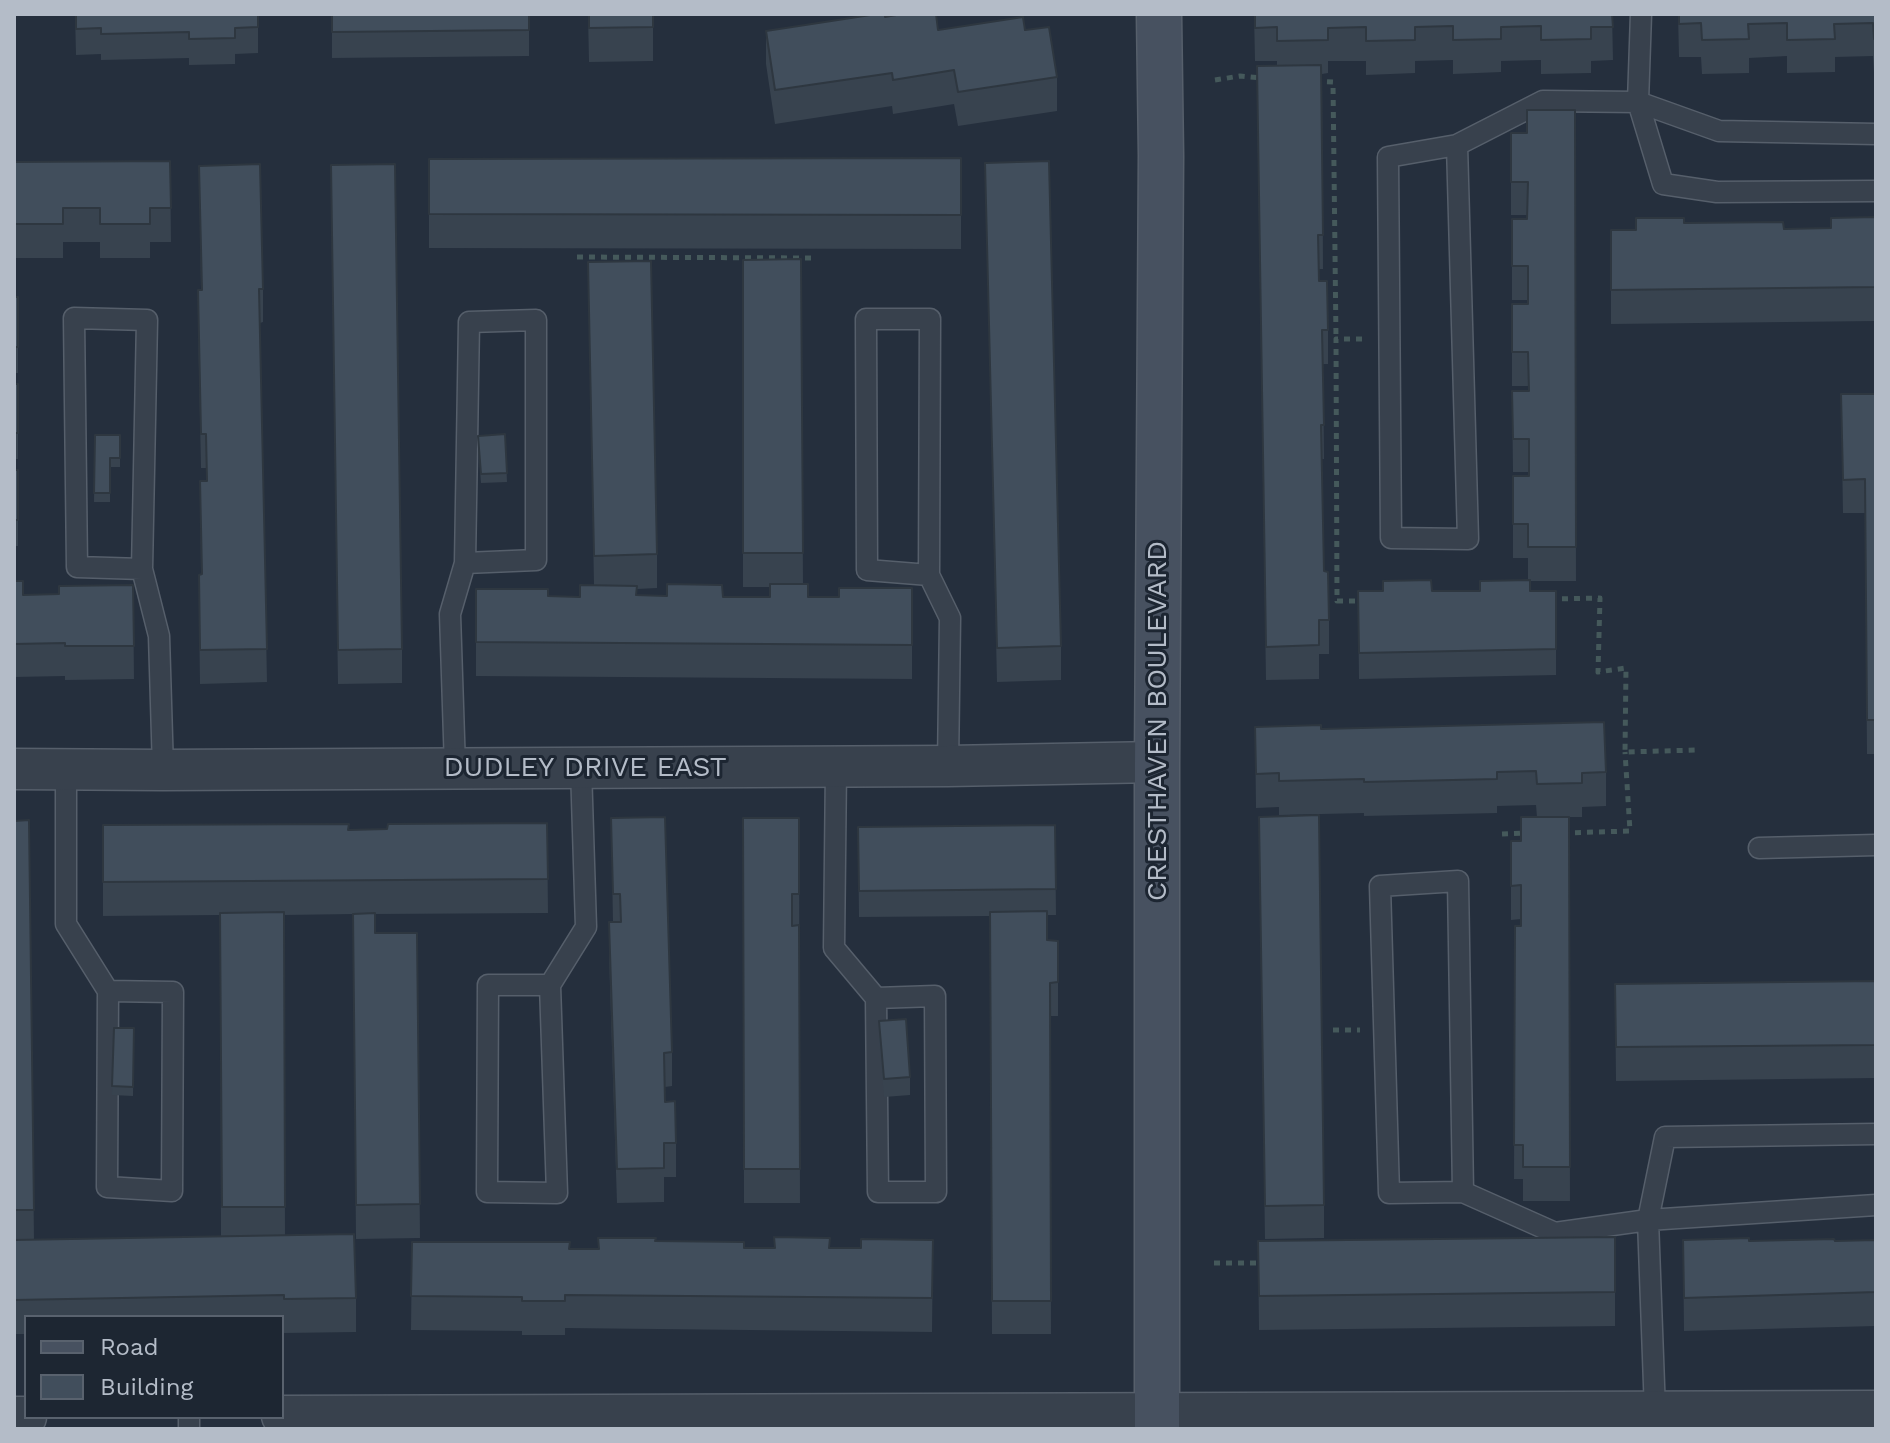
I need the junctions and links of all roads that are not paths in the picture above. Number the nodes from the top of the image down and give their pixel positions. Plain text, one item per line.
1 (1159, 14) edge
2 (1641, 14) edge
3 (1638, 102) junction
4 (1876, 134) edge
5 (1457, 145) junction
6 (1876, 191) edge
7 (465, 563) junction
8 (142, 569) junction
9 (929, 575) junction
10 (1157, 762) junction
11 (948, 766) junction
12 (836, 767) junction
13 (455, 768) junction
14 (581, 768) junction
15 (14, 769) edge
16 (66, 769) junction
17 (163, 770) junction
18 (1876, 845) edge
19 (1759, 848) dead end
20 (550, 985) junction
21 (108, 991) junction
22 (876, 998) junction
23 (1876, 1134) edge
24 (1463, 1192) junction
25 (1876, 1205) edge
26 (1648, 1220) junction
27 (1876, 1411) edge
28 (1655, 1412) junction
29 (284, 1416) edge
30 (963, 1421) edge
31 (1352, 1421) edge
32 (456, 1422) edge
33 (1157, 1422) edge

1 - 10 street, CRESTHAVEN BOULEVARD
2 - 3 lane
3 - 4 lane
3 - 5 lane
3 - 6 lane
5 - 5 lane
7 - 7 lane
7 - 13 lane
8 - 8 lane
8 - 17 lane
9 - 9 lane
9 - 11 lane
10 - 11 street, DUDLEY DRIVE EAST
10 - 33 street, CRESTHAVEN BOULEVARD
11 - 12 street, DUDLEY DRIVE EAST
12 - 14 street, DUDLEY DRIVE EAST
12 - 22 lane
13 - 14 street, DUDLEY DRIVE EAST
13 - 17 street, DUDLEY DRIVE EAST
14 - 20 lane
15 - 16 street, DUDLEY DRIVE EAST
16 - 17 street, DUDLEY DRIVE EAST
16 - 21 lane
18 - 19 lane
20 - 20 lane
21 - 21 lane
22 - 22 lane
23 - 26 lane
24 - 24 lane
24 - 26 lane
25 - 26 lane
26 - 28 lane
27 - 28 street
28 - 31 street
29 - 32 street
30 - 32 street
30 - 33 street
31 - 33 street

